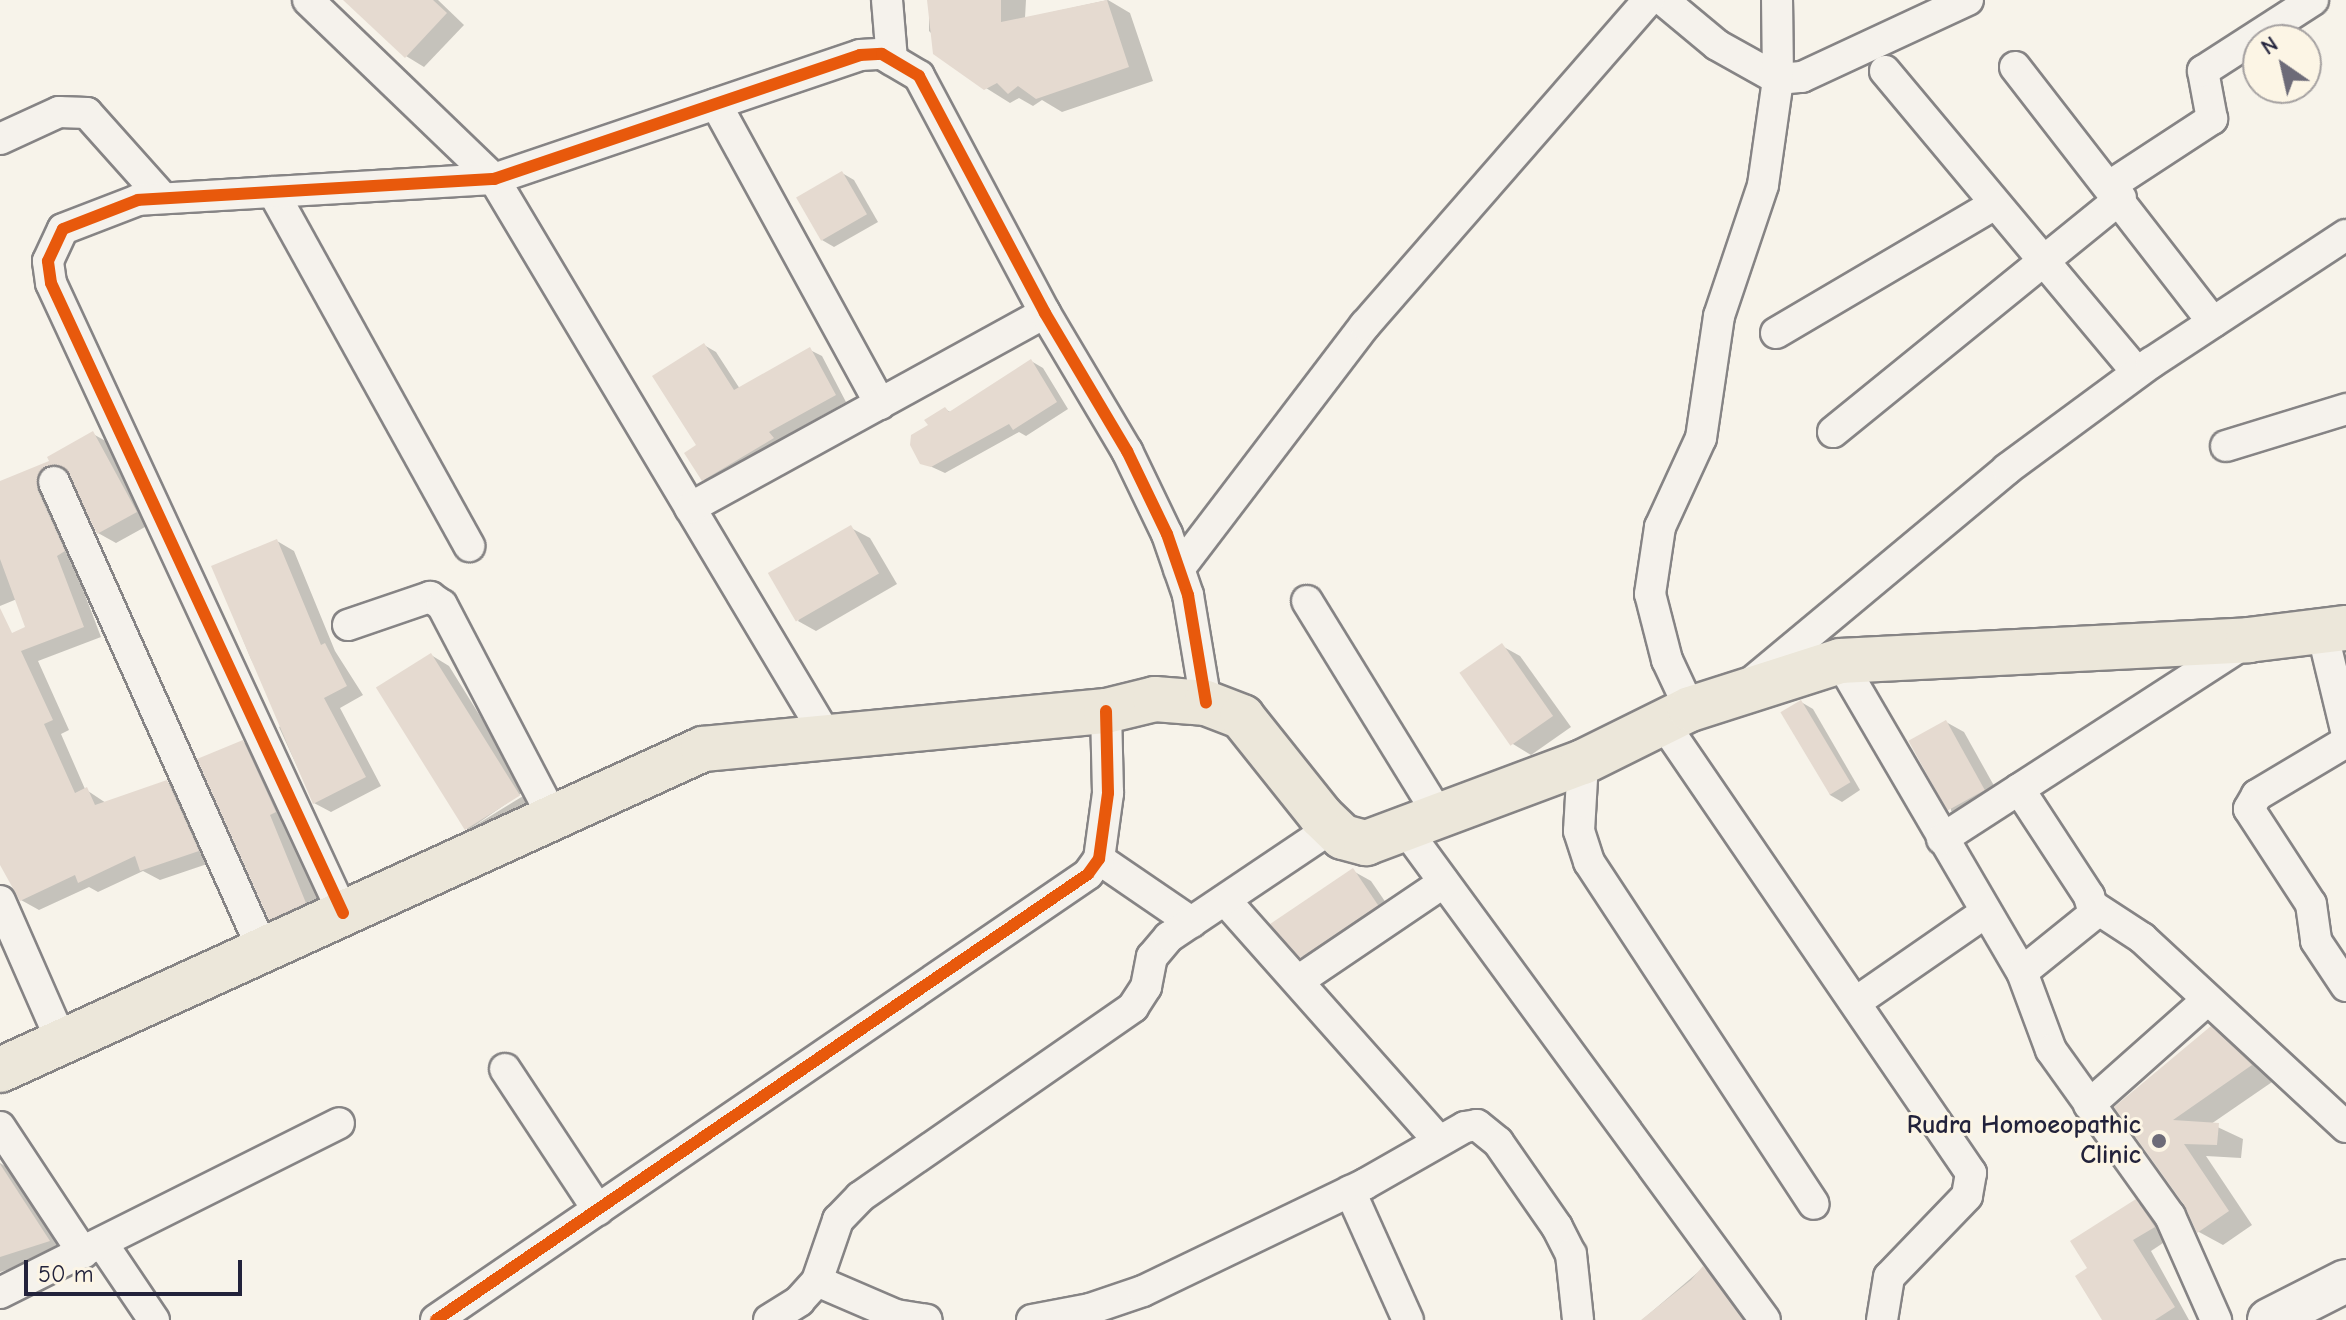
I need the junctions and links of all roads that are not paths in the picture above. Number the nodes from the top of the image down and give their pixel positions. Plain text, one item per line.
1 (308, 0) edge
2 (887, 0) edge
3 (1649, 0) edge
4 (1663, 0) edge
5 (1777, 0) edge
6 (1968, 0) edge
7 (2313, 0) edge
8 (892, 60) junction
9 (2015, 67) dead end
10 (1885, 71) dead end
11 (1778, 79) junction
12 (716, 104) junction
13 (0, 139) edge
14 (494, 179) junction
15 (273, 192) junction
16 (2116, 192) junction
17 (163, 198) junction
18 (1993, 205) junction
19 (2346, 235) edge
20 (2043, 262) junction
21 (1045, 313) junction
22 (2213, 322) junction
23 (1776, 333) dead end
24 (2137, 372) junction
25 (880, 404) junction
26 (2346, 409) edge
27 (1833, 432) dead end
28 (2226, 446) dead end
29 (54, 482) dead end
30 (690, 508) junction
31 (469, 546) dead end
32 (1179, 569) junction
33 (1307, 601) dead end
34 (348, 625) dead end
35 (2334, 629) edge
36 (2248, 640) junction
37 (1840, 661) junction
38 (1740, 693) junction
39 (1206, 703) junction
40 (1106, 711) junction
41 (1677, 716) junction
42 (2346, 730) edge
43 (827, 737) junction
44 (2346, 742) edge
45 (1583, 762) junction
46 (2019, 789) junction
47 (553, 817) junction
48 (1423, 823) junction
49 (1333, 827) junction
50 (1942, 839) junction
51 (1099, 859) junction
52 (1444, 882) junction
53 (1225, 900) junction
54 (0, 901) edge
55 (2093, 906) junction
56 (1986, 912) junction
57 (343, 913) junction
58 (1191, 922) junction
59 (263, 950) junction
60 (2022, 972) junction
61 (1298, 981) junction
62 (2346, 986) edge
63 (2206, 1001) junction
64 (1856, 1002) junction
65 (62, 1042) junction
66 (505, 1069) dead end
67 (0, 1070) edge
68 (2089, 1105) junction
69 (339, 1123) dead end
70 (0, 1127) edge
71 (2346, 1127) edge
72 (1439, 1141) junction
73 (1350, 1191) junction
74 (1814, 1204) dead end
75 (598, 1210) junction
76 (92, 1248) junction
77 (817, 1281) junction
78 (2346, 1281) edge
79 (0, 1293) edge
80 (154, 1320) edge
81 (436, 1320) edge
82 (769, 1320) edge
83 (927, 1320) edge
84 (1032, 1320) edge
85 (1408, 1320) edge
86 (1578, 1320) edge
87 (1765, 1320) edge
88 (1882, 1320) edge
89 (2216, 1320) edge
90 (2269, 1320) edge

1 - 14 street
2 - 8 street
3 - 32 street
4 - 11 street
5 - 11 street
6 - 11 street
7 - 16 street
8 - 12 street
8 - 21 street
9 - 16 street
10 - 18 street
11 - 41 street
12 - 14 street
12 - 25 street
13 - 17 street
14 - 15 street
14 - 30 street
15 - 17 street
15 - 31 street
16 - 20 street
16 - 22 street
17 - 57 street
18 - 20 street
18 - 23 street
19 - 22 street
20 - 24 street
20 - 27 street
21 - 25 street
21 - 32 street
22 - 24 street
24 - 38 street
25 - 30 street
26 - 28 street
29 - 59 street
30 - 43 street
32 - 39 street
33 - 48 street
34 - 47 street
35 - 36 main road
35 - 42 street
36 - 37 main road
36 - 46 street
37 - 38 main road
37 - 50 street
38 - 41 main road
39 - 40 main road
39 - 49 main road
40 - 43 main road
40 - 51 street
41 - 45 main road
41 - 64 street
43 - 47 main road
44 - 62 street
45 - 48 main road
45 - 74 street
46 - 50 street
46 - 55 street
47 - 57 main road
48 - 49 main road
48 - 52 street
49 - 53 street
50 - 56 street
51 - 58 street
51 - 75 street
52 - 61 street
52 - 87 street
53 - 58 street
53 - 61 street
54 - 65 street
55 - 60 street
55 - 63 street
56 - 60 street
56 - 64 street
57 - 59 main road
58 - 77 street
59 - 65 main road
60 - 68 street
61 - 72 street
63 - 68 street
63 - 71 street
64 - 88 street
65 - 67 main road
66 - 75 street
68 - 89 street
69 - 76 street
70 - 76 street
72 - 73 street
72 - 86 street
73 - 84 street
73 - 85 street
75 - 81 street
76 - 79 street
76 - 80 street
77 - 82 street
77 - 83 street
78 - 90 main road

